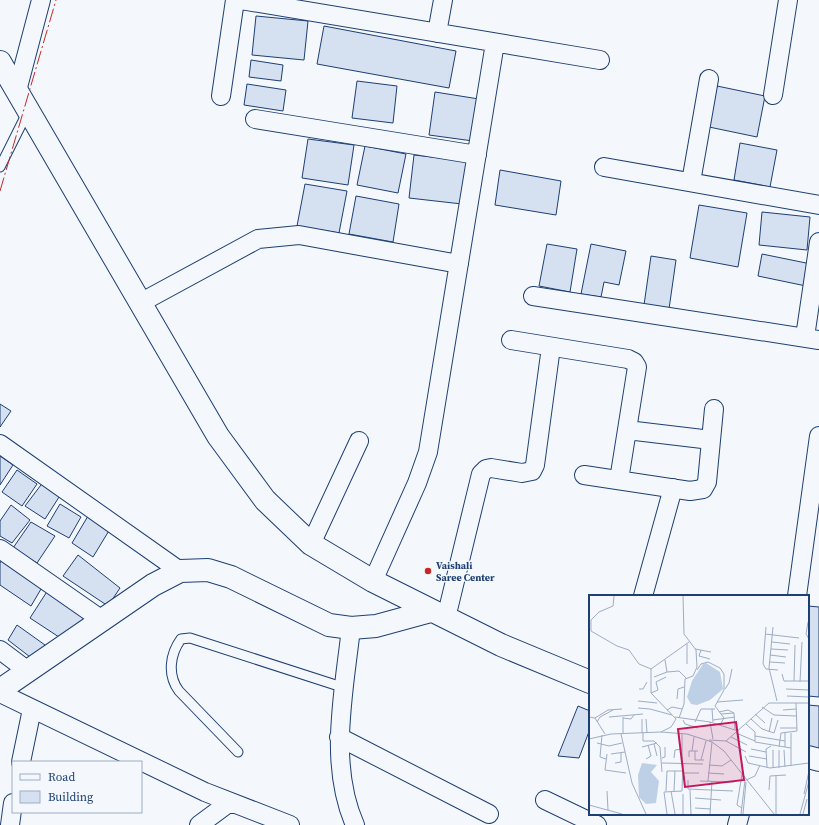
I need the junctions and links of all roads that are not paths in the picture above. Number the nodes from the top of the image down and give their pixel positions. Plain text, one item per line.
1 (40, 0) edge
2 (235, 0) edge
3 (241, 0) edge
4 (443, 0) edge
5 (788, 0) edge
6 (437, 33) junction
7 (495, 43) junction
8 (600, 60) dead end
9 (0, 62) edge
10 (709, 79) dead end
11 (17, 91) junction
12 (773, 94) dead end
13 (221, 96) dead end
14 (28, 111) junction
15 (255, 118) dead end
16 (477, 155) junction
17 (0, 167) edge
18 (604, 167) dead end
19 (692, 182) junction
20 (819, 205) edge
21 (819, 242) edge
22 (459, 264) junction
23 (533, 296) dead end
24 (140, 302) junction
25 (812, 338) edge
26 (511, 340) dead end
27 (551, 347) junction
28 (714, 409) dead end
29 (627, 430) junction
30 (819, 436) edge
31 (712, 440) junction
32 (359, 441) dead end
33 (0, 444) edge
34 (584, 475) dead end
35 (619, 480) junction
36 (673, 488) junction
37 (813, 532) edge
38 (311, 544) junction
39 (0, 549) edge
40 (180, 571) junction
41 (373, 581) junction
42 (643, 595) edge
43 (797, 595) edge
44 (439, 614) junction
45 (102, 620) junction
46 (351, 628) junction
47 (0, 650) edge
48 (28, 671) junction
49 (589, 682) edge
50 (345, 688) junction
51 (0, 690) edge
52 (0, 693) edge
53 (32, 709) junction
54 (339, 737) junction
55 (238, 752) dead end
56 (809, 758) edge
57 (819, 760) edge
58 (21, 761) edge
59 (140, 761) edge
60 (142, 762) edge
61 (545, 800) dead end
62 (230, 802) junction
63 (12, 811) edge
64 (489, 814) dead end
65 (740, 815) edge
66 (10, 825) edge
67 (199, 825) edge
68 (290, 825) edge
69 (355, 825) edge
70 (597, 825) edge
71 (737, 825) edge

1 - 11 street
2 - 13 street
3 - 6 street
4 - 6 street
5 - 12 street
6 - 7 street
7 - 8 street
7 - 16 street
9 - 11 street
10 - 19 street
11 - 14 street
14 - 17 lane
14 - 24 street
15 - 16 street
16 - 22 street
18 - 19 street
19 - 20 street
21 - 25 street
22 - 24 street
22 - 41 street
23 - 25 street
24 - 38 street
26 - 27 street
27 - 29 street
27 - 44 street
28 - 31 street
29 - 31 street
29 - 35 street
30 - 37 street
31 - 36 street
32 - 38 street
33 - 40 street
34 - 35 street
35 - 36 street
36 - 42 street
37 - 43 street
38 - 41 street
39 - 45 street
40 - 45 street
40 - 46 street
41 - 44 street
44 - 46 street
44 - 49 street
45 - 48 street
46 - 50 street
47 - 48 street
48 - 51 street
50 - 54 street
50 - 55 lane
52 - 53 street
53 - 58 street
53 - 59 street
54 - 64 street
54 - 69 street
56 - 57 street
60 - 62 street
61 - 70 street
62 - 67 street
62 - 68 street
63 - 66 street
65 - 71 street

